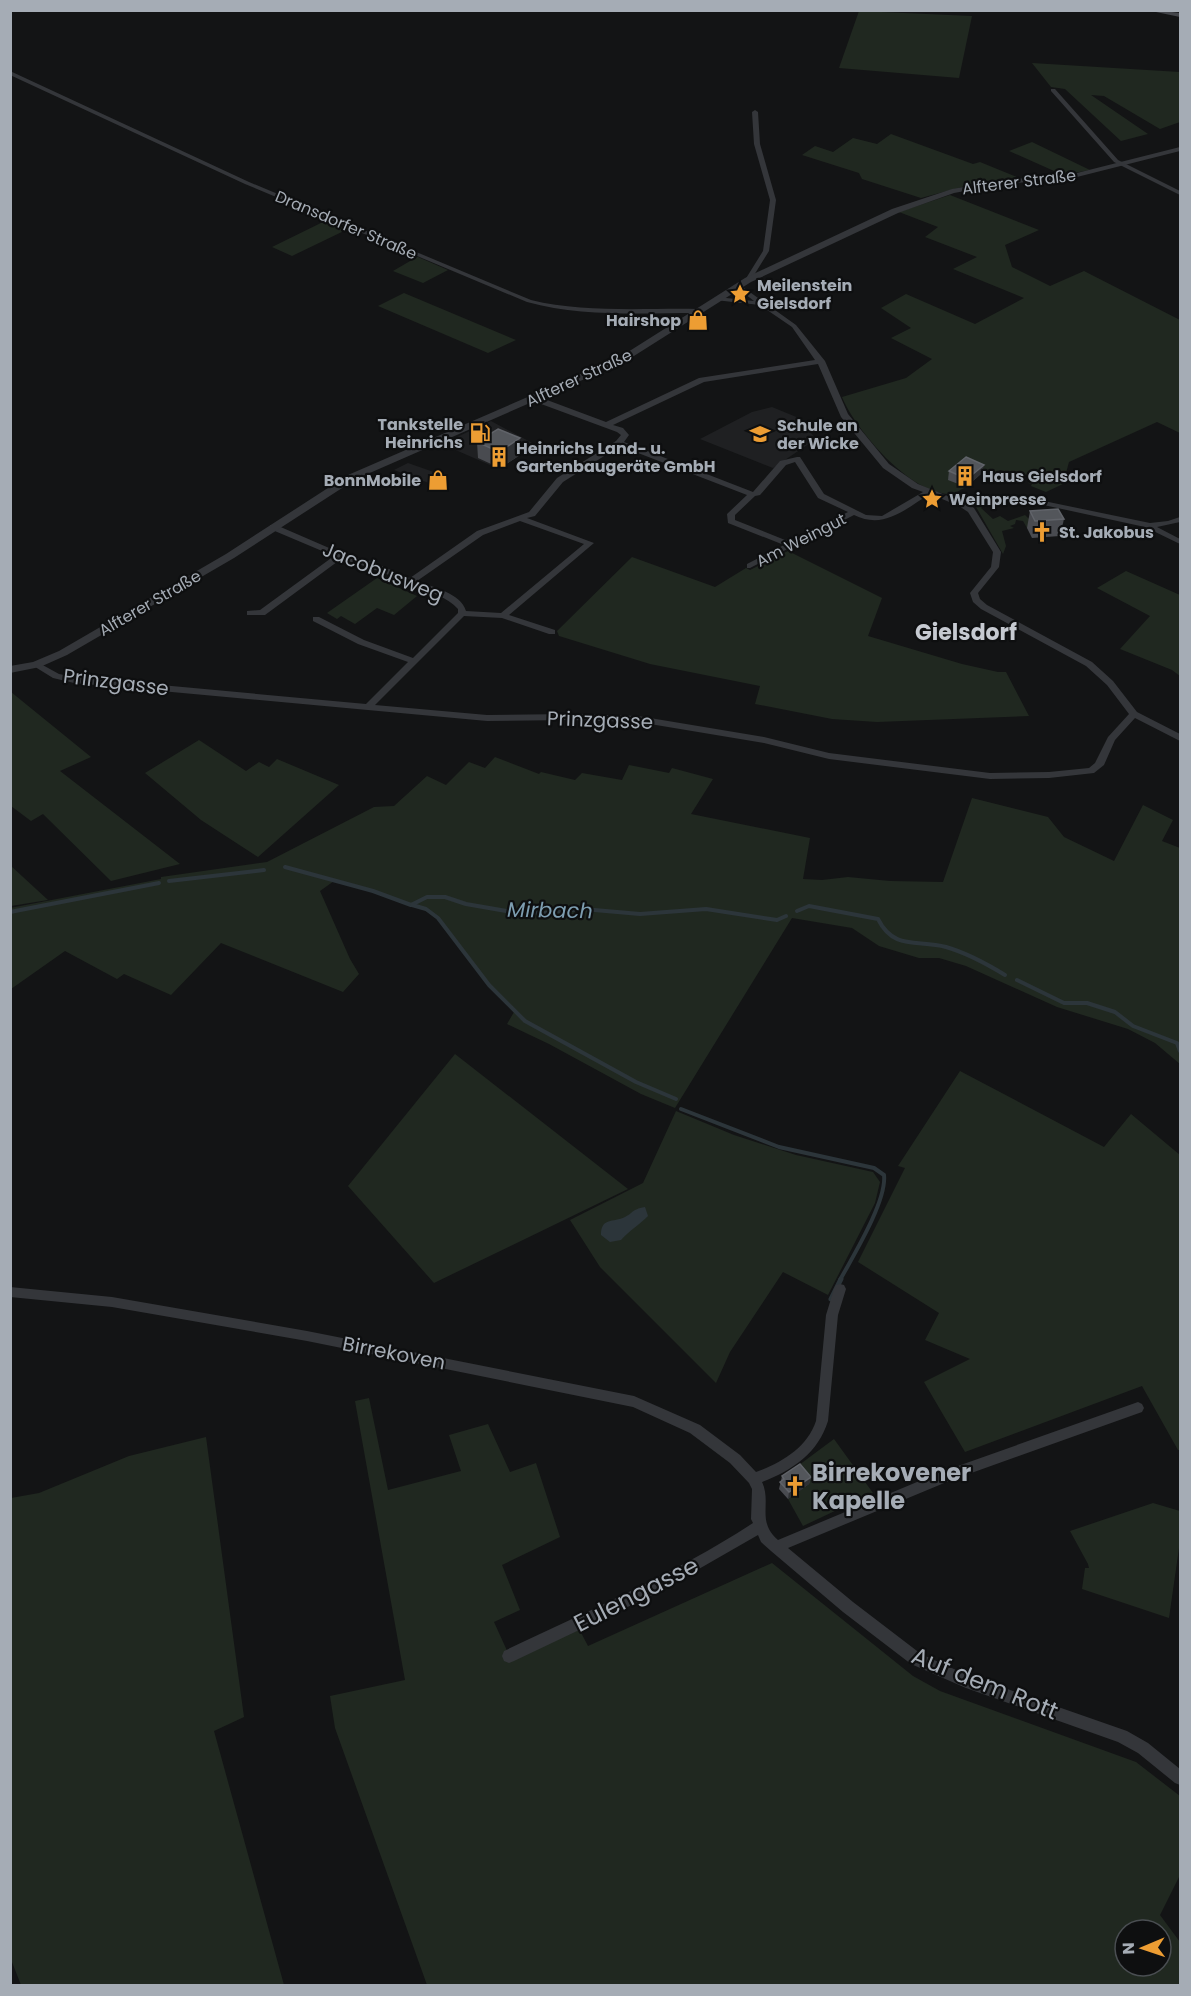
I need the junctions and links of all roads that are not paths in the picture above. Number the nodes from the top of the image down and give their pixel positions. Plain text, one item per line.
1 (1159, 10) edge
2 (1180, 15) edge
3 (10, 73) edge
4 (1053, 90) dead end
5 (755, 112) dead end
6 (1180, 149) edge
7 (1124, 164) junction
8 (1180, 193) edge
9 (748, 280) junction
10 (738, 286) junction
11 (717, 299) junction
12 (759, 303) junction
13 (698, 311) junction
14 (820, 361) junction
15 (536, 399) junction
16 (607, 425) junction
17 (619, 443) junction
18 (928, 492) junction
19 (752, 494) junction
20 (953, 501) junction
21 (852, 513) junction
22 (521, 519) junction
23 (1180, 519) edge
24 (1148, 525) junction
25 (273, 527) junction
26 (1180, 542) edge
27 (790, 545) junction
28 (340, 556) junction
29 (750, 566) dead end
30 (411, 582) junction
31 (250, 613) dead end
32 (462, 613) junction
33 (503, 616) junction
34 (316, 619) dead end
35 (552, 632) dead end
36 (413, 660) junction
37 (36, 665) junction
38 (10, 670) edge
39 (367, 708) junction
40 (1134, 714) junction
41 (1180, 738) edge
42 (840, 1289) dead end
43 (10, 1292) edge
44 (1138, 1408) dead end
45 (754, 1479) junction
46 (760, 1526) junction
47 (776, 1547) junction
48 (509, 1656) dead end
49 (1180, 1778) edge

1 - 2 main road
3 - 13 street, Dransdorfer Straße
4 - 7 street
5 - 9 street
6 - 7 street, Alfterer Straße
7 - 8 street
7 - 9 street, Alfterer Straße
9 - 10 street, Alfterer Straße
10 - 11 street, Alfterer Straße
10 - 12 street
11 - 12 street
11 - 13 street, Alfterer Straße
12 - 14 street
13 - 15 street, Alfterer Straße
14 - 16 street
14 - 18 street
15 - 16 street
15 - 25 street, Alfterer Straße
16 - 17 street
17 - 19 street
17 - 22 street
18 - 20 street
18 - 21 street
19 - 21 street
19 - 27 street
20 - 24 street
20 - 40 street
21 - 27 street, Am Weingut
22 - 30 street
22 - 33 street
23 - 24 street
24 - 26 street
25 - 28 street, Jacobusweg
25 - 37 street, Alfterer Straße
27 - 29 street, Am Weingut
28 - 30 street, Jacobusweg
28 - 31 street
30 - 32 street, Jacobusweg
32 - 33 street
32 - 36 street, Jacobusweg
33 - 35 street
34 - 36 street
36 - 39 street, Jacobusweg
37 - 38 street, Alfterer Straße
37 - 39 street, Prinzgasse
39 - 40 street, Prinzgasse
40 - 41 street
42 - 45 street
43 - 45 street, Birrekoven
44 - 47 street
45 - 46 street
46 - 47 street, Auf dem Rott
46 - 48 street, Eulengasse
47 - 49 street, Auf dem Rott

